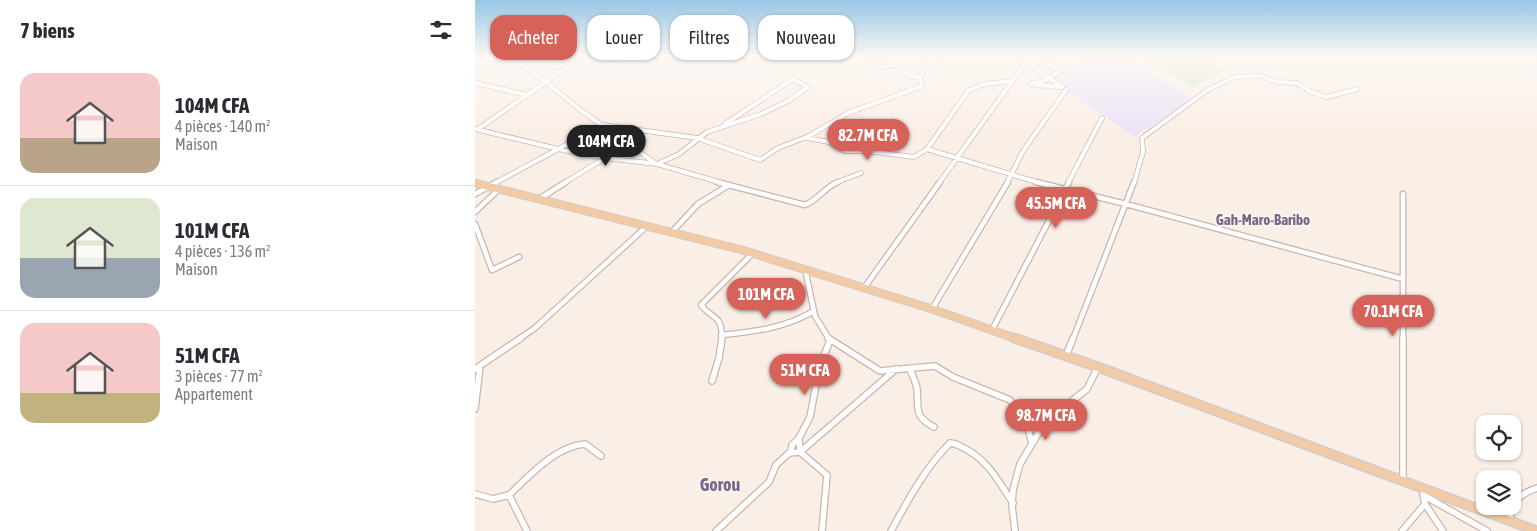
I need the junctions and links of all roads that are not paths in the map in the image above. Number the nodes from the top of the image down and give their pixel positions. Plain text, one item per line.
1 (1011, 81) edge
2 (544, 82) edge
3 (546, 82) edge
4 (789, 82) edge
5 (798, 82) edge
6 (921, 82) edge
7 (1004, 82) edge
8 (1043, 82) edge
9 (1054, 82) edge
10 (1224, 82) edge
11 (1276, 82) edge
12 (475, 84) edge
13 (1357, 89) dead end
14 (1066, 90) dead end
15 (527, 95) junction
16 (1102, 118) dead end
17 (725, 124) junction
18 (603, 125) junction
19 (476, 130) edge
20 (819, 131) junction
21 (806, 137) junction
22 (697, 138) junction
23 (829, 142) junction
24 (558, 149) junction
25 (927, 149) junction
26 (956, 157) junction
27 (605, 158) junction
28 (657, 164) junction
29 (861, 173) dead end
30 (1012, 175) junction
31 (475, 183) edge
32 (729, 185) junction
33 (489, 186) junction
34 (499, 189) junction
35 (1065, 190) junction
36 (475, 194) edge
37 (1403, 194) dead end
38 (539, 199) junction
39 (1126, 204) junction
40 (475, 212) edge
41 (475, 224) edge
42 (647, 226) junction
43 (670, 233) junction
44 (753, 253) junction
45 (519, 257) dead end
46 (805, 268) junction
47 (1403, 279) junction
48 (864, 288) junction
49 (932, 309) junction
50 (814, 311) junction
51 (992, 330) junction
52 (721, 335) junction
53 (830, 340) junction
54 (1066, 356) junction
55 (478, 367) edge
56 (1098, 367) junction
57 (896, 369) junction
58 (909, 370) junction
59 (712, 381) dead end
60 (475, 409) edge
61 (933, 426) dead end
62 (799, 438) junction
63 (1032, 444) junction
64 (791, 452) junction
65 (800, 452) junction
66 (601, 456) dead end
67 (1403, 480) junction
68 (1537, 488) edge
69 (1423, 491) junction
70 (475, 494) edge
71 (509, 495) junction
72 (1013, 504) junction
73 (1425, 504) junction
74 (1509, 520) junction
75 (527, 531) edge
76 (716, 531) edge
77 (823, 531) edge
78 (891, 531) edge
79 (1015, 531) edge
80 (1402, 531) edge
81 (1443, 531) edge
82 (1487, 531) edge
83 (1537, 531) edge

1 - 26 street
2 - 15 street
3 - 18 street
4 - 17 street
5 - 17 street
6 - 20 street
7 - 25 street
8 - 9 street
10 - 39 street
11 - 13 street
12 - 15 street
14 - 30 street
15 - 19 street
16 - 35 street
17 - 22 street
18 - 22 street
18 - 24 street
18 - 28 street
19 - 24 street
20 - 21 street
20 - 23 street
21 - 22 street
21 - 23 street
22 - 28 street
23 - 25 street
24 - 27 street
24 - 33 street
25 - 26 street
26 - 30 street
26 - 48 street
27 - 28 street
27 - 38 street
28 - 32 street
29 - 32 street
30 - 35 street
30 - 49 street
31 - 33 main road
32 - 43 street
33 - 34 main road
33 - 36 street
34 - 38 main road
34 - 40 street
35 - 39 street
35 - 51 street
37 - 47 street
38 - 42 main road
39 - 47 street
39 - 54 street
41 - 45 street
42 - 43 main road
42 - 55 street
43 - 44 main road
44 - 46 main road
44 - 52 street
46 - 48 main road
46 - 50 street
47 - 67 street
48 - 49 main road
49 - 51 main road
50 - 52 street
50 - 53 street
51 - 54 main road
52 - 59 street
53 - 57 street
53 - 62 street
54 - 56 main road
55 - 60 street
56 - 63 street
56 - 67 main road
57 - 58 street
57 - 65 street
58 - 61 street
58 - 63 street
62 - 64 street
62 - 65 street
63 - 72 street
64 - 65 street
64 - 76 street
65 - 77 street
66 - 71 street
67 - 69 main road
68 - 74 street
69 - 73 street
69 - 74 main road
69 - 82 street
70 - 71 street
71 - 75 street
72 - 78 street
72 - 79 street
73 - 80 street
73 - 81 street
74 - 83 main road

